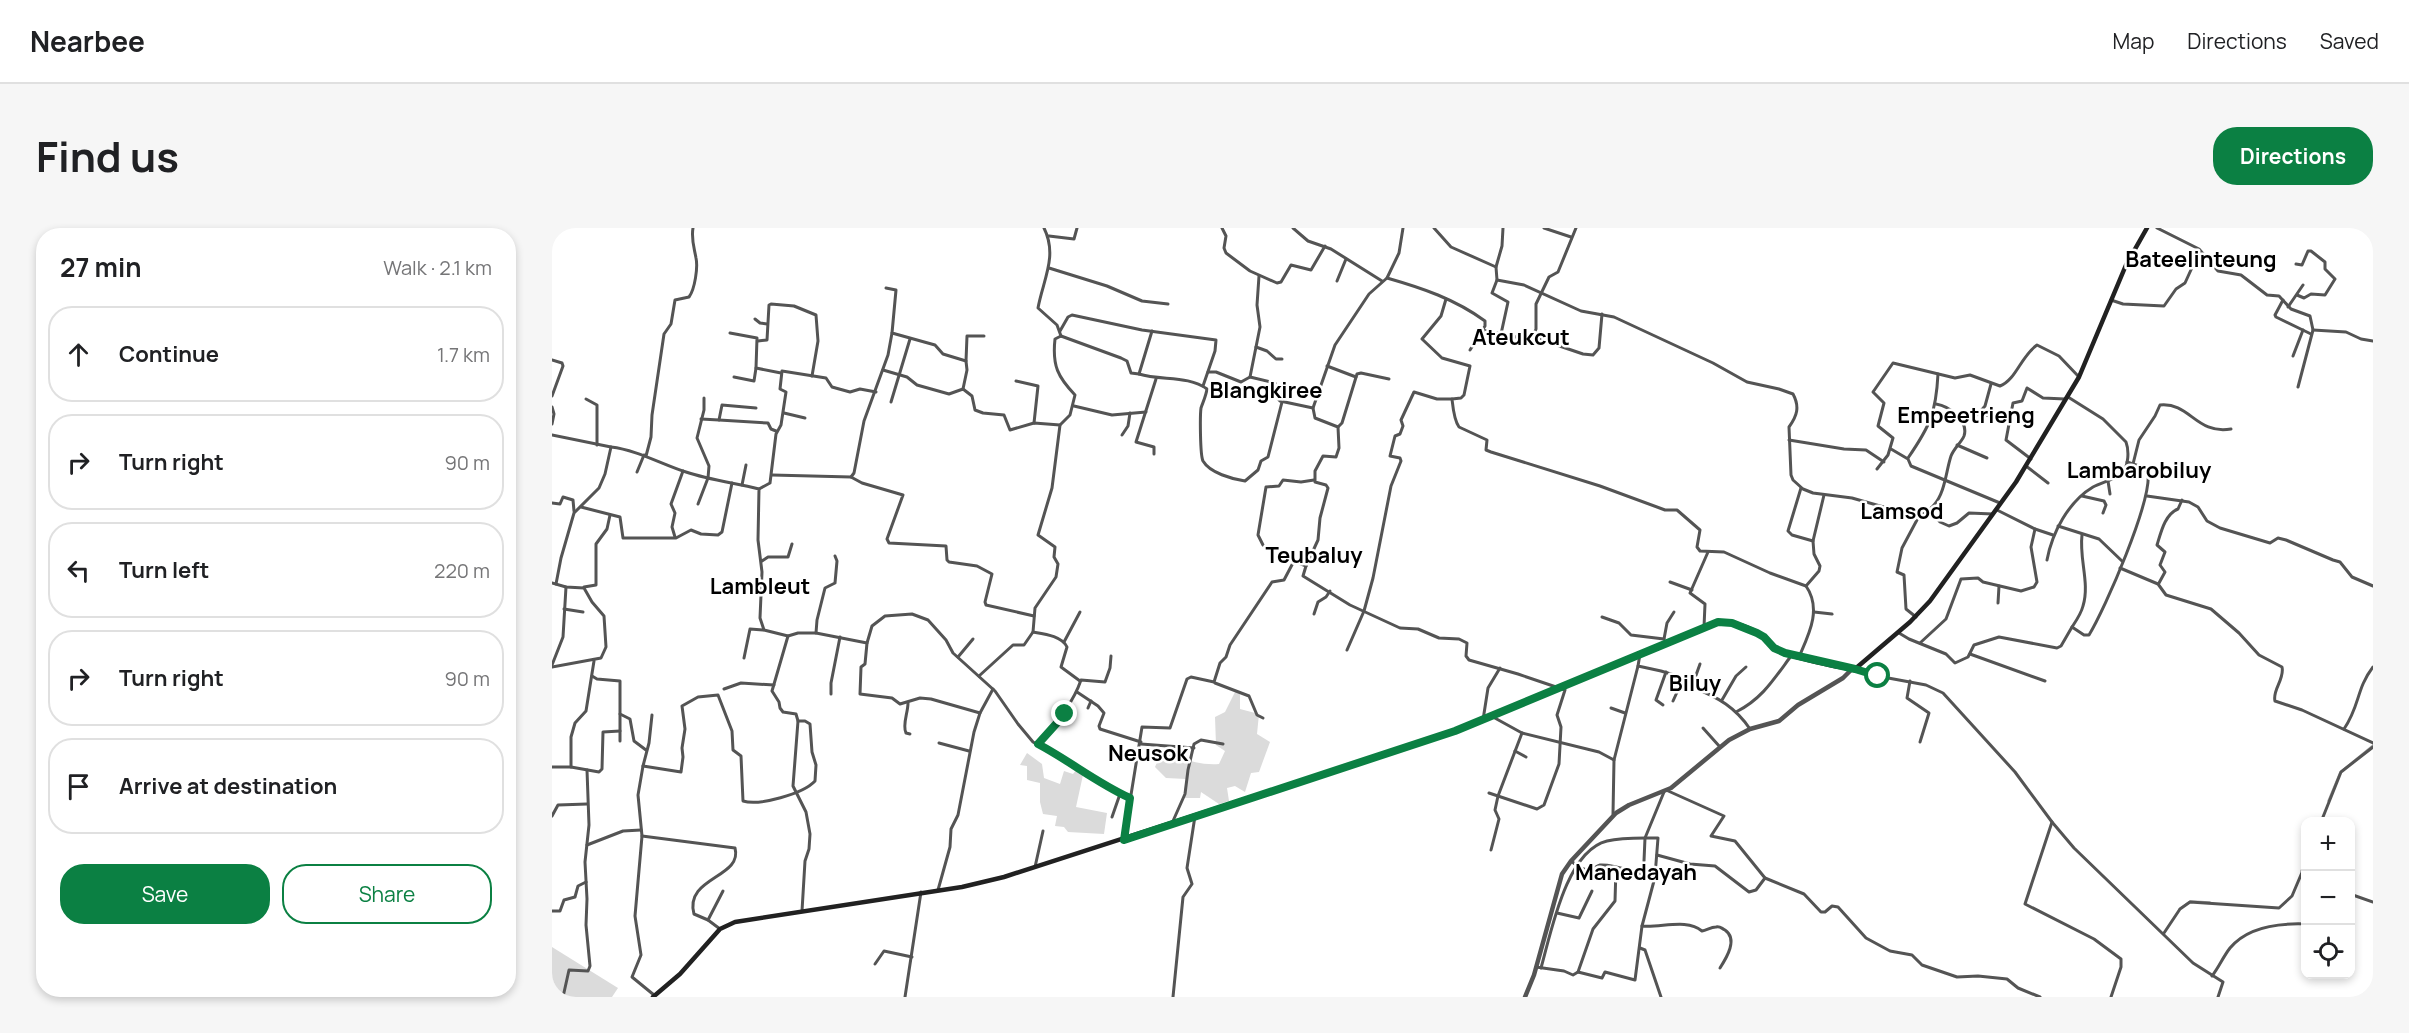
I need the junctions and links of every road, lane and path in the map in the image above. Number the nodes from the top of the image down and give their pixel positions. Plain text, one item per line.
1 (693, 228) edge
2 (1044, 228) edge
3 (1077, 228) edge
4 (1222, 228) edge
5 (1293, 228) edge
6 (1403, 228) edge
7 (1434, 228) edge
8 (1503, 228) edge
9 (1544, 228) edge
10 (1576, 228) edge
11 (2147, 228) edge
12 (2157, 228) edge
13 (1049, 236) junction
14 (1571, 237) junction
15 (1325, 246) junction
16 (2205, 258) junction
17 (1346, 260) junction
18 (2296, 264) dead end
19 (1496, 267) junction
20 (1049, 268) junction
21 (1259, 276) junction
22 (1387, 278) junction
23 (1497, 280) junction
24 (1337, 281) dead end
25 (1382, 281) junction
26 (2302, 285) dead end
27 (886, 288) dead end
28 (1541, 291) junction
29 (2297, 295) junction
30 (1446, 299) junction
31 (2283, 300) junction
32 (2113, 302) junction
33 (1168, 304) dead end
34 (2288, 307) junction
35 (1602, 314) junction
36 (755, 319) dead end
37 (767, 324) junction
38 (1482, 330) junction
39 (2303, 330) junction
40 (1060, 331) junction
41 (1152, 331) junction
42 (2312, 332) junction
43 (730, 333) dead end
44 (892, 333) junction
45 (1501, 334) junction
46 (984, 336) dead end
47 (1061, 336) junction
48 (1533, 337) junction
49 (910, 339) junction
50 (758, 341) junction
51 (2373, 341) edge
52 (1256, 347) junction
53 (1470, 350) dead end
54 (2293, 356) dead end
55 (1282, 359) dead end
56 (552, 360) edge
57 (966, 361) junction
58 (1327, 366) junction
59 (756, 368) junction
60 (883, 370) junction
61 (1208, 372) junction
62 (781, 373) junction
63 (1139, 374) junction
64 (1938, 374) junction
65 (900, 375) junction
66 (812, 376) junction
67 (734, 377) dead end
68 (1250, 377) junction
69 (1356, 377) junction
70 (2079, 377) junction
71 (1156, 379) junction
72 (1389, 379) dead end
73 (1016, 381) dead end
74 (1991, 384) junction
75 (1203, 386) junction
76 (2298, 387) dead end
77 (963, 389) junction
78 (876, 392) junction
79 (552, 396) edge
80 (704, 398) dead end
81 (586, 399) dead end
82 (1452, 399) junction
83 (2070, 400) junction
84 (891, 402) dead end
85 (1282, 402) junction
86 (1936, 404) junction
87 (1074, 406) junction
88 (552, 407) edge
89 (756, 408) dead end
90 (1313, 408) junction
91 (1146, 412) junction
92 (784, 413) junction
93 (1130, 413) junction
94 (1979, 413) junction
95 (805, 418) dead end
96 (700, 419) junction
97 (719, 420) junction
98 (2009, 421) junction
99 (1034, 423) junction
100 (552, 424) edge
101 (1964, 424) junction
102 (1060, 425) junction
103 (1338, 427) junction
104 (2231, 429) dead end
105 (776, 431) junction
106 (552, 435) edge
107 (1122, 435) dead end
108 (1789, 440) junction
109 (597, 445) junction
110 (1957, 445) junction
111 (610, 447) junction
112 (1891, 449) junction
113 (1154, 454) dead end
114 (645, 455) junction
115 (1987, 458) dead end
116 (1908, 459) junction
117 (2031, 459) junction
118 (1884, 462) junction
119 (2127, 462) junction
120 (2133, 464) junction
121 (746, 465) dead end
122 (2026, 466) junction
123 (1877, 469) dead end
124 (683, 471) junction
125 (638, 472) dead end
126 (772, 475) junction
127 (851, 477) junction
128 (708, 478) junction
129 (1314, 479) junction
130 (1945, 480) junction
131 (2108, 480) junction
132 (732, 483) junction
133 (2048, 483) dead end
134 (742, 485) junction
135 (1801, 488) junction
136 (759, 489) junction
137 (2110, 494) dead end
138 (1824, 495) junction
139 (2082, 496) junction
140 (2147, 496) junction
141 (2182, 500) junction
142 (552, 503) edge
143 (698, 504) dead end
144 (2001, 504) junction
145 (1929, 509) junction
146 (577, 510) junction
147 (1999, 513) junction
148 (2103, 513) dead end
149 (610, 515) junction
150 (1918, 518) junction
151 (2058, 526) junction
152 (2035, 529) junction
153 (2053, 535) junction
154 (2082, 535) junction
155 (676, 538) junction
156 (1813, 541) junction
157 (792, 544) dead end
158 (1263, 545) dead end
159 (1708, 552) junction
160 (836, 556) dead end
161 (2047, 560) dead end
162 (762, 561) junction
163 (2122, 561) junction
164 (1306, 566) junction
165 (2120, 568) junction
166 (1670, 582) dead end
167 (554, 584) edge
168 (2158, 584) junction
169 (1806, 586) junction
170 (1999, 586) junction
171 (2373, 586) edge
172 (566, 587) junction
173 (582, 587) junction
174 (1692, 590) junction
175 (1330, 591) junction
176 (1998, 603) dead end
177 (564, 609) junction
178 (1364, 611) junction
179 (583, 612) dead end
180 (1080, 612) dead end
181 (1674, 612) dead end
182 (1814, 612) junction
183 (1314, 614) dead end
184 (1832, 614) dead end
185 (1035, 616) junction
186 (1916, 616) junction
187 (1602, 617) dead end
188 (1704, 627) junction
189 (2072, 627) junction
190 (764, 630) junction
191 (1033, 632) junction
192 (1898, 632) junction
193 (816, 633) junction
194 (788, 636) junction
195 (840, 637) junction
196 (973, 639) dead end
197 (1064, 642) junction
198 (1664, 642) junction
199 (867, 643) junction
200 (1920, 643) junction
201 (1347, 650) dead end
202 (1640, 654) junction
203 (1970, 654) junction
204 (1791, 655) junction
205 (1111, 656) dead end
206 (958, 657) junction
207 (1799, 657) junction
208 (744, 658) dead end
209 (594, 661) junction
210 (1700, 664) dead end
211 (552, 666) edge
212 (1638, 666) junction
213 (2373, 667) edge
214 (1498, 668) junction
215 (1746, 668) dead end
216 (1853, 669) junction
217 (1666, 672) junction
218 (592, 676) junction
219 (979, 676) junction
220 (1684, 677) junction
221 (1080, 681) junction
222 (1694, 681) junction
223 (1910, 681) junction
224 (2045, 681) dead end
225 (1214, 682) junction
226 (774, 685) junction
227 (724, 688) dead end
228 (1558, 688) junction
229 (993, 689) junction
230 (1077, 692) junction
231 (831, 694) dead end
232 (1722, 700) junction
233 (1091, 701) junction
234 (1673, 701) dead end
235 (908, 703) junction
236 (1663, 705) dead end
237 (1088, 708) dead end
238 (1611, 708) dead end
239 (1736, 712) junction
240 (980, 713) junction
241 (1625, 713) junction
242 (620, 714) junction
243 (652, 715) dead end
244 (1493, 717) junction
245 (1263, 718) dead end
246 (1483, 720) junction
247 (798, 721) junction
248 (1703, 728) dead end
249 (1750, 729) junction
250 (2344, 729) junction
251 (620, 731) junction
252 (1522, 732) junction
253 (910, 734) dead end
254 (620, 741) dead end
255 (1920, 742) dead end
256 (939, 743) dead end
257 (1141, 743) junction
258 (1559, 743) junction
259 (1038, 744) junction
260 (1223, 744) dead end
261 (2373, 744) edge
262 (1720, 747) junction
263 (1194, 748) junction
264 (646, 750) junction
265 (969, 751) junction
266 (1515, 752) junction
267 (1526, 757) dead end
268 (1614, 760) junction
269 (642, 766) junction
270 (552, 767) edge
271 (571, 767) junction
272 (587, 770) junction
273 (1665, 791) junction
274 (796, 792) junction
275 (1489, 793) dead end
276 (1120, 794) junction
277 (1498, 795) junction
278 (1130, 798) junction
279 (587, 804) junction
280 (552, 816) edge
281 (1195, 816) junction
282 (1613, 816) junction
283 (1112, 817) dead end
284 (2323, 817) edge
285 (2052, 822) junction
286 (1173, 823) junction
287 (641, 830) junction
288 (1043, 831) dead end
289 (642, 836) junction
290 (1645, 838) junction
291 (1124, 840) junction
292 (587, 845) junction
293 (1491, 850) dead end
294 (1657, 855) junction
295 (1644, 861) dead end
296 (1573, 863) junction
297 (1035, 867) junction
298 (1616, 868) junction
299 (2303, 871) edge
300 (1655, 876) junction
301 (1765, 878) junction
302 (586, 882) junction
303 (938, 890) junction
304 (723, 891) dead end
305 (1592, 891) dead end
306 (921, 892) junction
307 (2355, 896) edge
308 (2373, 902) edge
309 (552, 911) edge
310 (802, 911) junction
311 (1557, 913) junction
312 (708, 920) junction
313 (2301, 924) edge
314 (1642, 926) junction
315 (720, 929) junction
316 (2164, 933) junction
317 (1640, 948) junction
318 (912, 957) junction
319 (875, 964) dead end
320 (1539, 967) junction
321 (1720, 968) dead end
322 (1578, 972) junction
323 (2212, 976) junction
324 (653, 996) edge
325 (563, 997) edge
326 (905, 997) edge
327 (1173, 997) edge
328 (1525, 997) edge
329 (1661, 997) edge
330 (2040, 997) edge
331 (2111, 997) edge
332 (2218, 997) edge

1 - 114 street
2 - 13 street
3 - 13 street
4 - 21 street
5 - 15 street
6 - 22 street
7 - 19 street
8 - 19 street
9 - 14 street
10 - 14 street
11 - 32 main road
12 - 16 street
13 - 20 street
14 - 28 street
15 - 17 street
15 - 21 street
16 - 31 street
16 - 32 street
17 - 24 street
17 - 25 street
18 - 29 street
19 - 23 street
20 - 33 street
20 - 40 street
21 - 52 street
22 - 25 street
22 - 30 street
23 - 28 street
23 - 45 street
25 - 58 street
26 - 29 street
27 - 44 street
28 - 35 street
28 - 48 street
29 - 34 street
30 - 38 street
30 - 82 street
31 - 34 street
31 - 39 street
32 - 70 main road
34 - 42 street
35 - 48 street
35 - 108 street
36 - 37 street
37 - 50 street
37 - 66 street
38 - 45 street
38 - 53 street
39 - 42 street
39 - 54 street
40 - 41 street
40 - 47 street
41 - 61 street
41 - 63 street
42 - 51 street
42 - 76 street
43 - 50 street
44 - 49 street
44 - 60 street
45 - 48 street
46 - 57 street
47 - 63 street
47 - 87 street
49 - 57 street
49 - 65 street
50 - 59 street
52 - 55 street
52 - 68 street
56 - 79 street
57 - 77 street
58 - 69 street
58 - 90 street
59 - 62 street
59 - 67 street
60 - 65 street
60 - 78 street
61 - 68 street
61 - 75 street
62 - 66 street
62 - 92 street
63 - 71 street
64 - 74 street
64 - 86 street
64 - 112 street
65 - 77 street
65 - 84 street
66 - 78 street
68 - 85 street
69 - 72 street
69 - 103 street
70 - 74 street
70 - 83 main road
71 - 75 street
71 - 91 street
73 - 99 street
74 - 94 street
75 - 85 street
77 - 99 street
78 - 127 street
80 - 96 street
81 - 109 street
82 - 159 street
82 - 178 street
83 - 98 street
83 - 117 main road
83 - 119 street
85 - 90 street
86 - 101 street
86 - 116 street
87 - 93 street
87 - 102 street
88 - 100 street
89 - 97 street
90 - 103 street
91 - 93 street
91 - 113 street
92 - 95 street
92 - 105 street
93 - 107 street
94 - 98 street
94 - 101 street
96 - 97 street
96 - 128 street
97 - 105 street
98 - 117 street
99 - 102 street
101 - 110 street
102 - 185 street
103 - 129 street
104 - 120 street
105 - 126 street
106 - 109 street
108 - 118 street
108 - 135 street
109 - 111 street
110 - 115 street
110 - 130 street
111 - 114 street
111 - 146 street
112 - 116 street
112 - 118 street
114 - 124 street
114 - 125 street
116 - 130 street
117 - 122 main road
118 - 123 street
119 - 120 street
119 - 131 street
120 - 140 street
121 - 134 street
122 - 133 street
122 - 144 main road
124 - 128 street
124 - 155 street
126 - 127 street
126 - 136 street
127 - 185 street
128 - 132 street
128 - 143 street
129 - 158 street
129 - 164 street
130 - 144 street
130 - 145 street
131 - 137 street
131 - 139 street
132 - 134 street
132 - 155 street
134 - 136 street
135 - 138 street
135 - 156 street
136 - 162 street
138 - 150 street
138 - 156 street
139 - 148 street
139 - 151 street
140 - 141 street
140 - 163 street
141 - 168 street
141 - 171 street
142 - 146 street
144 - 147 main road
145 - 147 street
145 - 150 street
146 - 149 street
146 - 167 street
147 - 152 street
147 - 186 main road
149 - 155 street
149 - 173 street
150 - 186 street
151 - 153 street
151 - 154 street
152 - 153 street
152 - 170 street
153 - 161 street
154 - 163 street
154 - 189 street
156 - 169 street
157 - 162 street
159 - 169 street
159 - 174 street
160 - 193 street
162 - 190 street
163 - 165 street
164 - 175 street
164 - 225 street
165 - 168 street
165 - 189 street
166 - 174 street
167 - 172 street
168 - 250 street
169 - 182 street
170 - 176 street
170 - 200 street
172 - 173 street
172 - 177 street
173 - 209 street
174 - 188 street
175 - 178 street
175 - 183 street
177 - 179 street
177 - 211 street
178 - 201 street
178 - 214 street
180 - 197 street
181 - 198 street
182 - 184 street
182 - 207 street
185 - 191 street
186 - 192 main road
187 - 198 street
188 - 198 main road
188 - 204 main road
189 - 203 street
190 - 194 street
190 - 208 street
191 - 197 street
191 - 219 street
192 - 200 street
192 - 216 main road
193 - 194 street
193 - 195 street
194 - 226 street
195 - 199 street
195 - 231 street
196 - 206 street
197 - 221 street
198 - 202 main road
199 - 206 street
199 - 235 street
200 - 203 street
202 - 212 street
202 - 228 main road
203 - 224 street
204 - 207 main road
204 - 239 street
205 - 221 street
206 - 219 street
207 - 216 main road
209 - 211 street
209 - 218 street
210 - 222 street
212 - 217 street
212 - 241 street
213 - 250 street
214 - 228 street
214 - 246 street
215 - 232 street
216 - 223 street
216 - 249 street
217 - 220 street
217 - 236 street
218 - 242 street
218 - 271 street
219 - 229 street
220 - 222 street
220 - 234 street
221 - 230 street
222 - 232 street
223 - 255 street
223 - 285 street
225 - 245 street
225 - 257 street
226 - 227 street
226 - 247 street
228 - 244 main road
228 - 258 street
229 - 240 street
229 - 259 street
230 - 233 street
230 - 259 street
232 - 239 street
233 - 237 street
233 - 257 street
235 - 240 street
235 - 253 street
238 - 241 street
239 - 249 street
240 - 265 street
241 - 268 street
242 - 251 street
242 - 264 street
243 - 264 street
244 - 246 main road
244 - 252 street
246 - 281 main road
247 - 274 street
247 - 274 street
248 - 262 street
249 - 262 street
250 - 261 street
251 - 254 street
251 - 272 street
252 - 258 street
252 - 266 street
256 - 265 street
257 - 263 street
257 - 278 street
258 - 268 street
258 - 277 street
259 - 276 street
260 - 263 street
261 - 284 street
262 - 273 street
263 - 286 street
264 - 269 street
265 - 303 street
266 - 267 street
266 - 277 street
268 - 282 street
269 - 274 street
269 - 287 street
270 - 271 street
271 - 272 street
272 - 279 street
273 - 282 street
273 - 290 street
273 - 301 street
274 - 310 street
275 - 277 street
276 - 278 street
276 - 283 street
277 - 293 street
278 - 291 street
279 - 280 street
279 - 292 street
281 - 286 main road
281 - 327 street
282 - 296 street
285 - 316 street
285 - 331 street
286 - 291 main road
287 - 289 street
287 - 292 street
288 - 297 street
289 - 312 street
289 - 324 street
290 - 294 street
290 - 295 street
290 - 296 street
291 - 297 main road
292 - 302 street
294 - 300 street
294 - 301 street
296 - 298 street
296 - 311 street
296 - 320 street
297 - 303 main road
298 - 300 street
298 - 322 street
299 - 316 street
300 - 314 street
301 - 330 street
302 - 309 street
302 - 325 street
303 - 306 main road
304 - 312 street
305 - 311 street
306 - 310 main road
306 - 318 street
307 - 308 street
310 - 315 main road
311 - 320 street
312 - 315 street
313 - 323 street
314 - 317 street
314 - 321 street
315 - 324 main road
316 - 323 street
317 - 322 street
317 - 329 street
318 - 319 street
318 - 326 street
320 - 322 street
320 - 328 street
323 - 332 street

